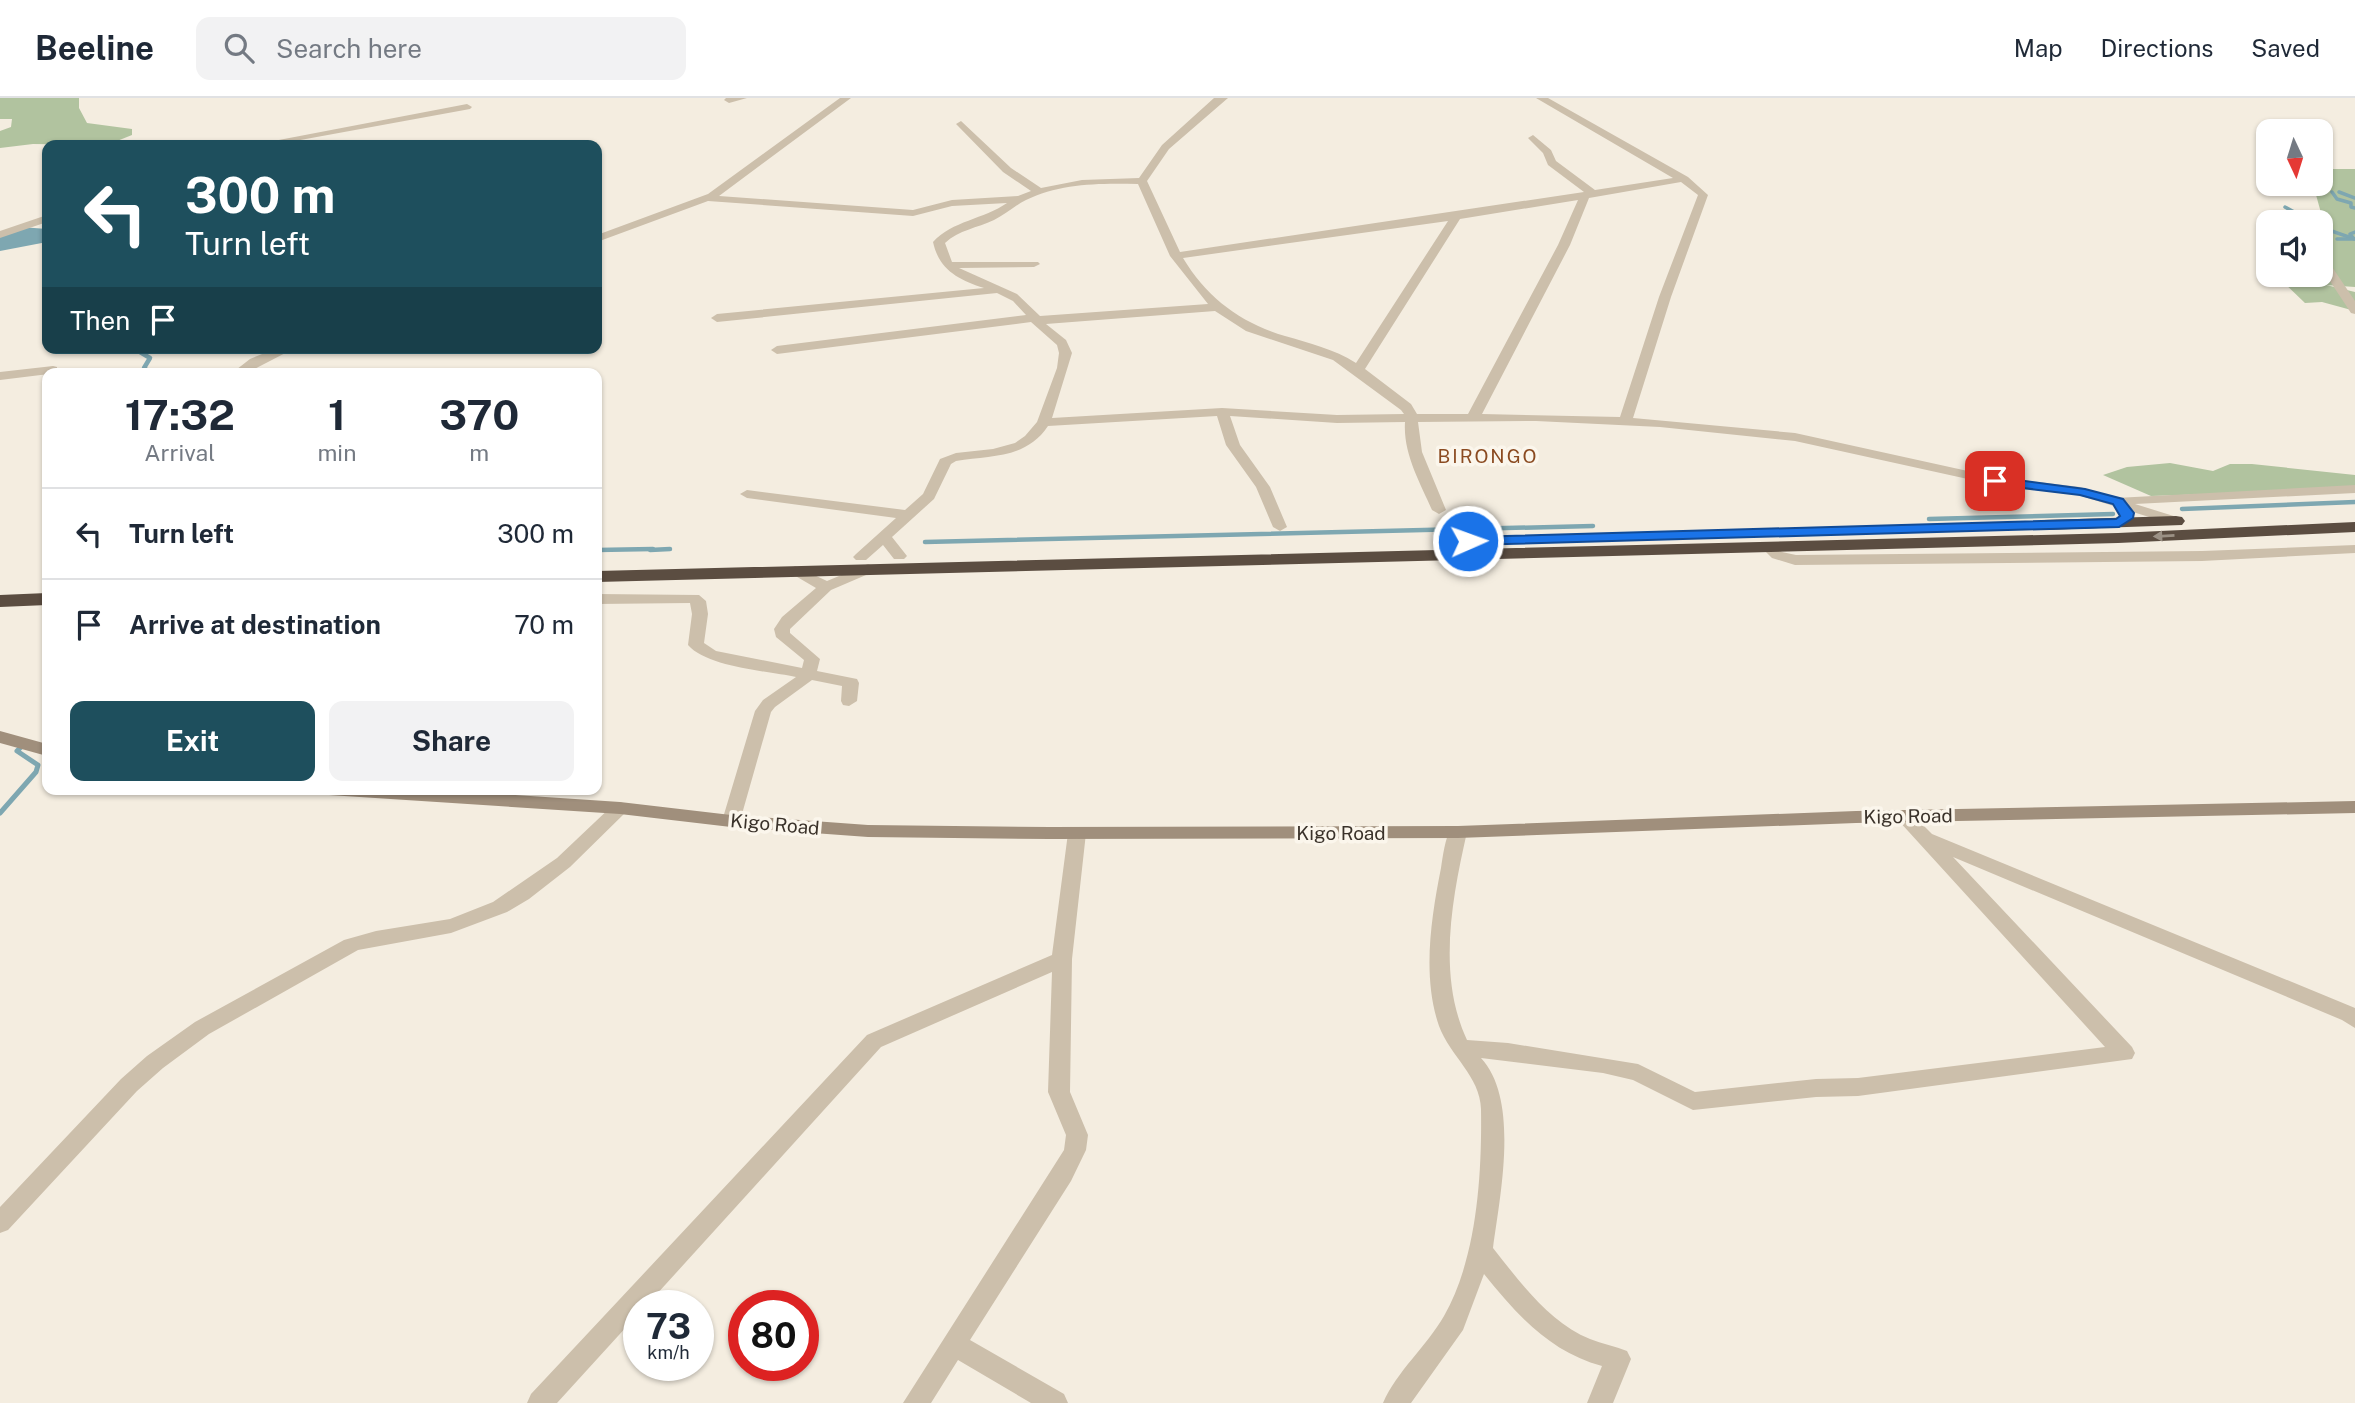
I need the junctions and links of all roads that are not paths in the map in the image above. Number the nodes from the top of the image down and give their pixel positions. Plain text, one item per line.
1 (743, 98) edge
2 (846, 98) edge
3 (1541, 98) edge
4 (1218, 99) edge
5 (729, 100) dead end
6 (467, 107) dead end
7 (961, 124) dead end
8 (1533, 138) dead end
9 (286, 140) edge
10 (1684, 179) junction
11 (1142, 181) junction
12 (1039, 191) junction
13 (1589, 195) junction
14 (708, 198) junction
15 (1020, 199) junction
16 (1456, 216) junction
17 (42, 220) edge
18 (0, 236) edge
19 (602, 237) edge
20 (1177, 256) junction
21 (1034, 264) dead end
22 (950, 265) junction
23 (2333, 277) edge
24 (997, 290) junction
25 (1217, 307) junction
26 (2355, 310) edge
27 (717, 318) dead end
28 (1036, 319) junction
29 (777, 351) dead end
30 (274, 354) edge
31 (245, 368) edge
32 (42, 371) edge
33 (1357, 372) junction
34 (0, 376) edge
35 (1222, 412) junction
36 (1412, 418) junction
37 (1472, 418) junction
38 (1625, 421) junction
39 (1046, 422) junction
40 (2355, 489) edge
41 (747, 494) dead end
42 (2118, 502) junction
43 (1439, 510) dead end
44 (2355, 514) edge
45 (909, 515) junction
46 (2175, 521) junction
47 (2119, 523) junction
48 (1280, 527) dead end
49 (2355, 527) edge
50 (885, 537) junction
51 (1768, 547) junction
52 (2355, 549) edge
53 (899, 556) junction
54 (602, 563) edge
55 (864, 563) junction
56 (795, 571) junction
57 (602, 577) edge
58 (42, 584) edge
59 (0, 587) edge
60 (826, 587) junction
61 (42, 598) edge
62 (602, 599) edge
63 (0, 601) edge
64 (809, 676) junction
65 (849, 701) dead end
66 (0, 737) edge
67 (42, 749) edge
68 (421, 795) edge
69 (2355, 807) edge
70 (620, 808) junction
71 (1904, 816) junction
72 (732, 821) junction
73 (1458, 832) junction
74 (1077, 833) junction
75 (1924, 838) junction
76 (1062, 959) junction
77 (2353, 1016) edge
78 (1460, 1048) junction
79 (0, 1223) edge
80 (1481, 1251) junction
81 (954, 1344) junction
82 (540, 1403) edge
83 (916, 1403) edge
84 (1055, 1403) edge
85 (1396, 1403) edge
86 (1600, 1403) edge

1 - 5 street
2 - 14 street
3 - 10 street
4 - 11 street
6 - 9 street
7 - 12 street
8 - 13 street
10 - 13 street
10 - 38 street
11 - 12 street
11 - 20 street
12 - 15 street
13 - 16 street
13 - 37 street
14 - 15 street
14 - 19 street
15 - 22 street
16 - 20 street
16 - 33 street
17 - 18 street
20 - 25 street
21 - 22 street
22 - 24 street
23 - 26 street
24 - 27 street
24 - 28 street
25 - 28 street
25 - 33 street
28 - 29 street
28 - 39 street
30 - 31 street
32 - 34 street
33 - 36 street
35 - 36 street
35 - 39 street
35 - 48 street
36 - 37 street
36 - 43 street
37 - 38 street
38 - 42 street
39 - 45 street
40 - 42 street
41 - 45 street
42 - 46 street
42 - 47 street
44 - 46 highway
45 - 50 street
46 - 47 highway
47 - 53 highway
49 -> 51 highway
50 - 53 street
50 - 55 street
51 - 52 street
51 - 55 highway
53 - 55 highway
54 - 55 highway
55 - 56 highway
55 - 60 street
56 - 57 highway
56 - 60 street
58 - 59 highway
60 - 64 street
61 - 63 highway
62 - 64 street
64 - 65 street
64 - 72 street
66 - 67 street
68 - 70 street, Kigo Road
69 - 71 street, Kigo Road
70 - 72 street, Kigo Road
70 - 79 street
71 - 73 street, Kigo Road
71 - 75 street
72 - 74 street, Kigo Road
73 - 74 street, Kigo Road
73 - 78 street
74 - 76 street
75 - 77 street
75 - 78 street
76 - 81 street
76 - 82 street
78 - 80 street
80 - 85 street
80 - 86 street
81 - 83 street
81 - 84 street

